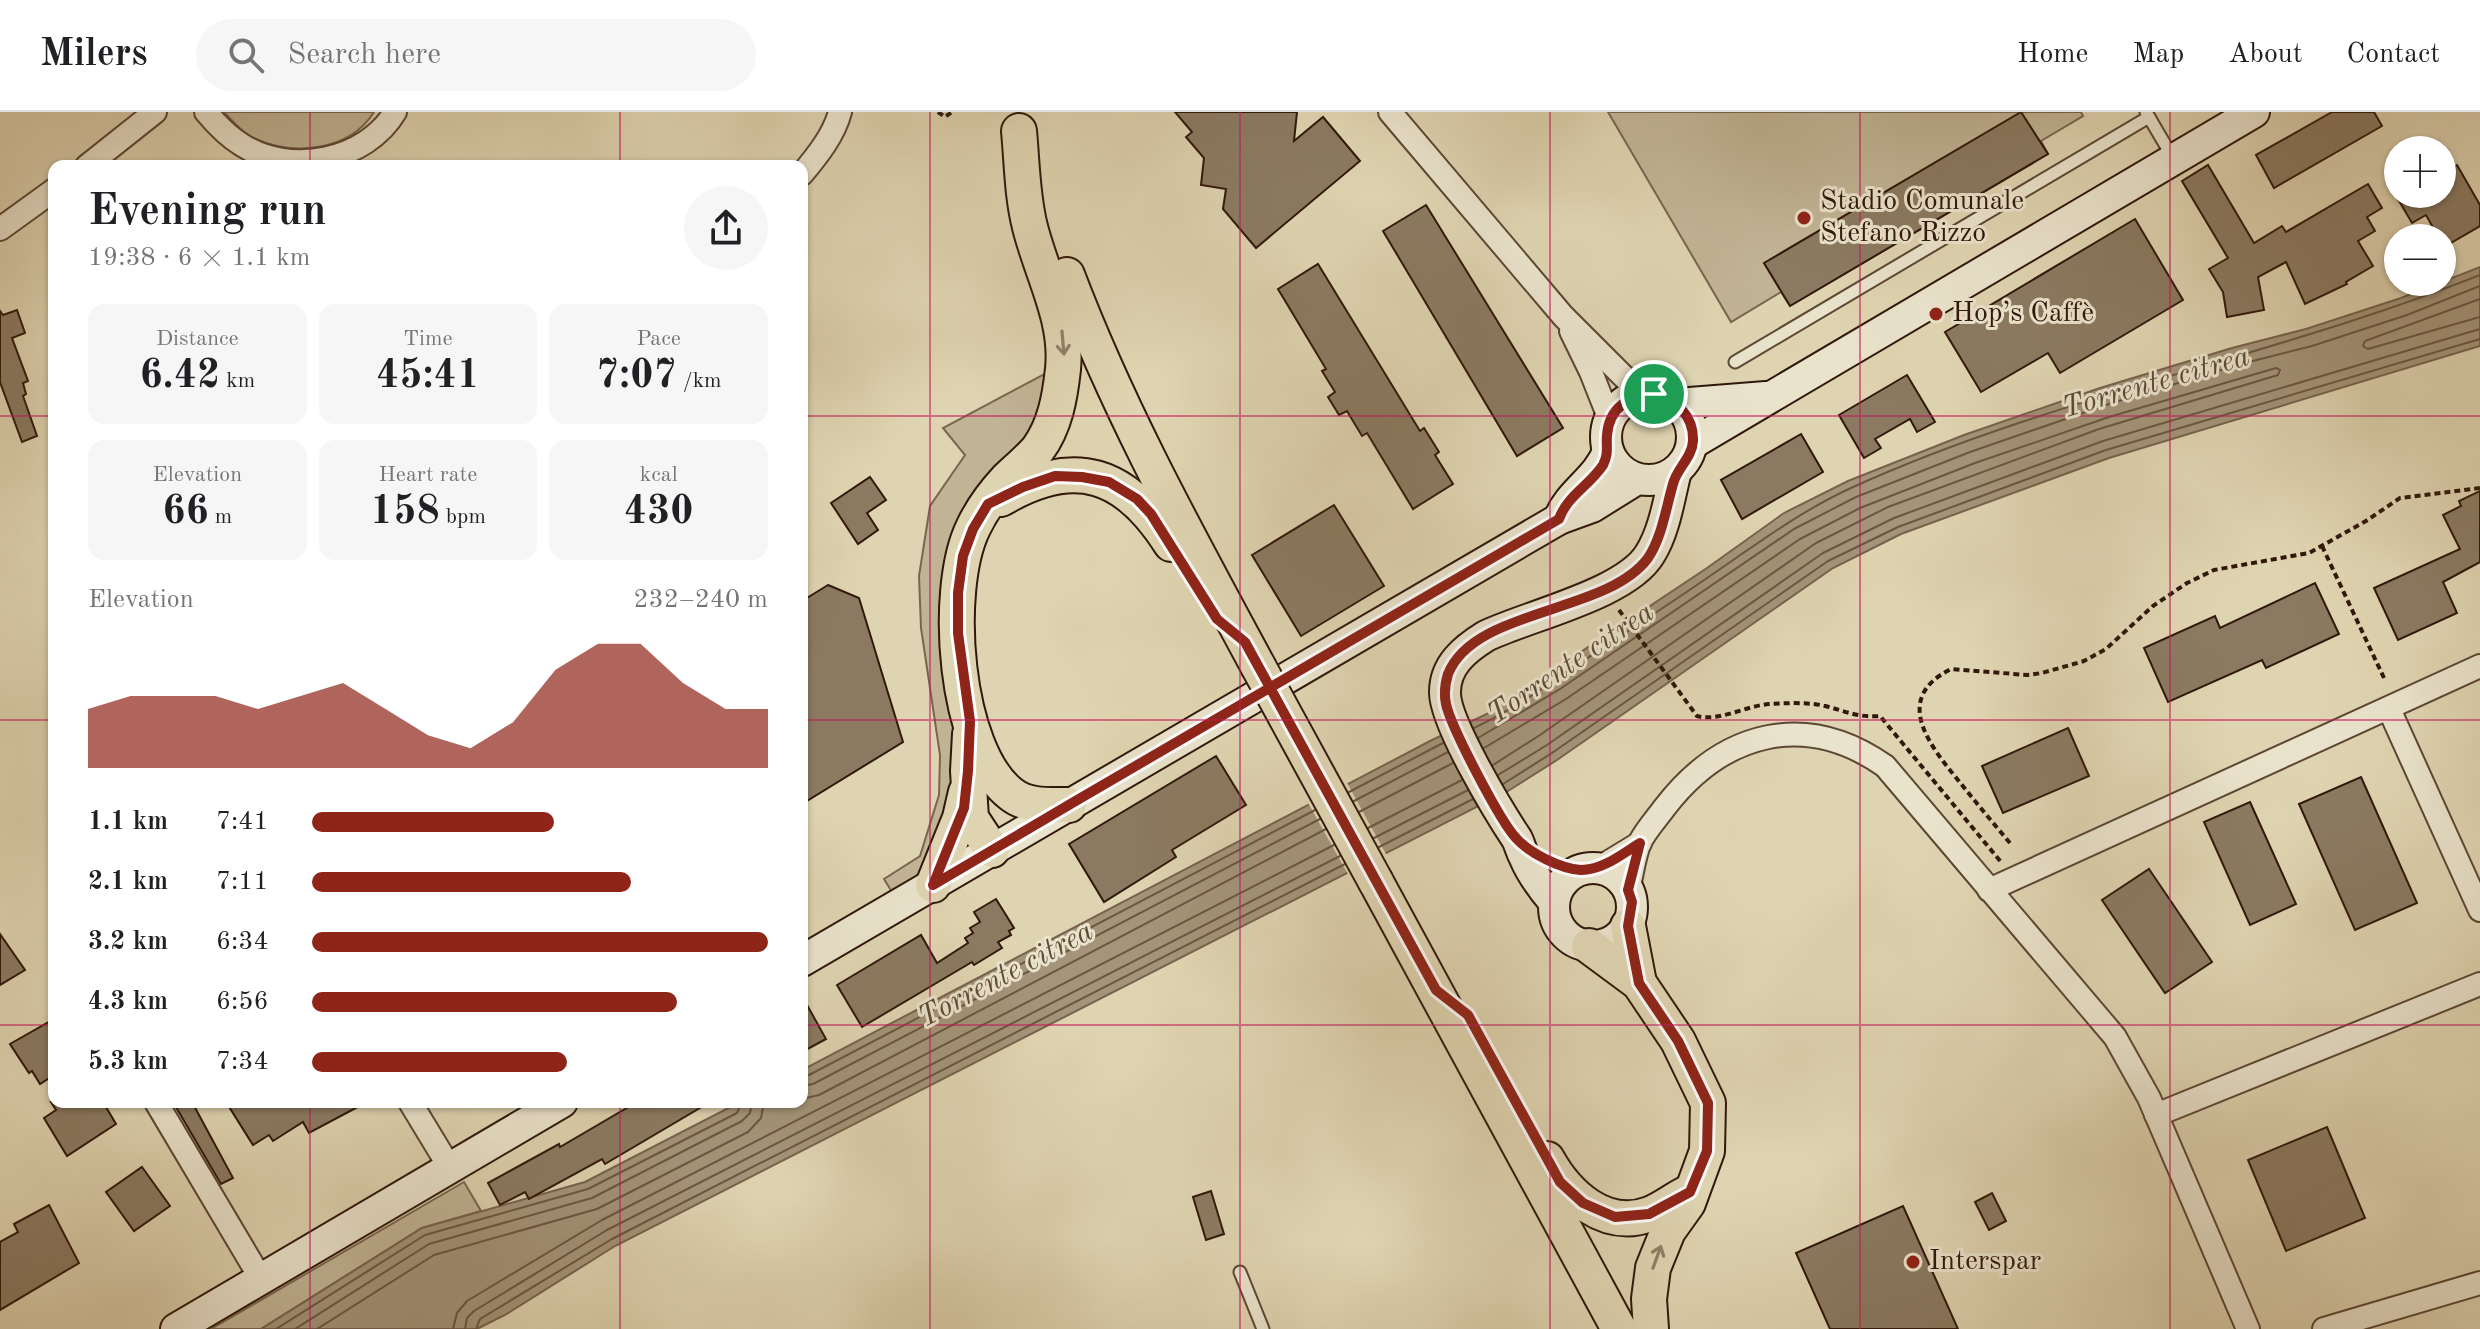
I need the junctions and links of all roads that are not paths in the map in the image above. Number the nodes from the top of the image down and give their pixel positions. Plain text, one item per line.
1 (155, 112) edge
2 (206, 112) edge
3 (395, 112) edge
4 (840, 112) edge
5 (1390, 112) edge
6 (2254, 112) edge
7 (2147, 115) edge
8 (1017, 121) edge
9 (2173, 159) junction
10 (95, 160) edge
11 (280, 160) edge
12 (323, 160) edge
13 (808, 167) edge
14 (48, 194) edge
15 (0, 229) edge
16 (1563, 316) junction
17 (1735, 362) dead end
18 (1641, 394) junction
19 (1768, 397) junction
20 (1677, 404) junction
21 (1610, 420) junction
22 (1693, 443) junction
23 (1608, 451) junction
24 (1676, 471) junction
25 (1639, 479) junction
26 (988, 504) junction
27 (1559, 519) junction
28 (1657, 541) junction
29 (1252, 654) junction
30 (2480, 666) edge
31 (2389, 709) junction
32 (981, 767) junction
33 (1069, 805) junction
34 (1518, 841) junction
35 (1640, 843) junction
36 (996, 848) junction
37 (1590, 869) junction
38 (933, 885) junction
39 (1628, 890) junction
40 (1989, 890) junction
41 (1554, 902) junction
42 (2480, 910) edge
43 (1628, 926) junction
44 (1589, 946) junction
45 (808, 958) edge
46 (1639, 983) junction
47 (2480, 984) edge
48 (1436, 990) junction
49 (160, 1108) edge
50 (414, 1108) edge
51 (552, 1108) edge
52 (2156, 1115) junction
53 (450, 1168) junction
54 (1690, 1192) junction
55 (1240, 1272) dead end
56 (261, 1279) junction
57 (2480, 1283) edge
58 (176, 1329) edge
59 (1263, 1329) edge
60 (1619, 1329) edge
61 (1651, 1329) edge
62 (2248, 1329) edge
63 (2324, 1329) edge

1 - 10 street
2 - 11 street
3 - 12 street
4 - 13 street
5 - 16 street
6 - 9 main road
7 - 9 lane
7 - 17 lane
8 -> 26 main road
8 - 29 main road
9 - 19 main road
14 - 15 street
16 - 18 street
16 - 21 street
18 - 20 main road
18 - 21 main road
19 - 20 main road
19 - 22 main road
20 - 22 main road
21 - 23 main road
22 - 24 main road
23 - 25 main road
23 - 27 main road
24 - 25 main road
24 - 28 main road
25 - 27 main road
25 - 28 main road
26 - 29 main road
26 - 32 main road
27 - 33 main road
28 - 34 main road
29 - 48 main road, bridge
30 - 31 street
31 - 40 street
31 - 42 street
32 - 33 main road
32 - 36 main road
32 - 38 main road
33 - 36 main road
34 - 37 main road
34 - 41 main road
35 - 37 street
35 - 39 street
35 - 40 street
36 - 38 main road
37 - 39 main road
37 - 41 main road
38 - 45 main road
39 - 43 main road
40 - 52 street
41 - 44 main road
43 - 44 main road
43 - 46 main road
44 - 46 main road
46 - 54 main road
47 - 52 street
48 - 54 main road
48 - 60 main road
49 - 56 street
50 - 53 street
51 - 53 main road
52 - 62 street
53 - 56 main road
61 -> 54 main road
55 - 59 lane
56 - 58 main road
57 - 63 street

